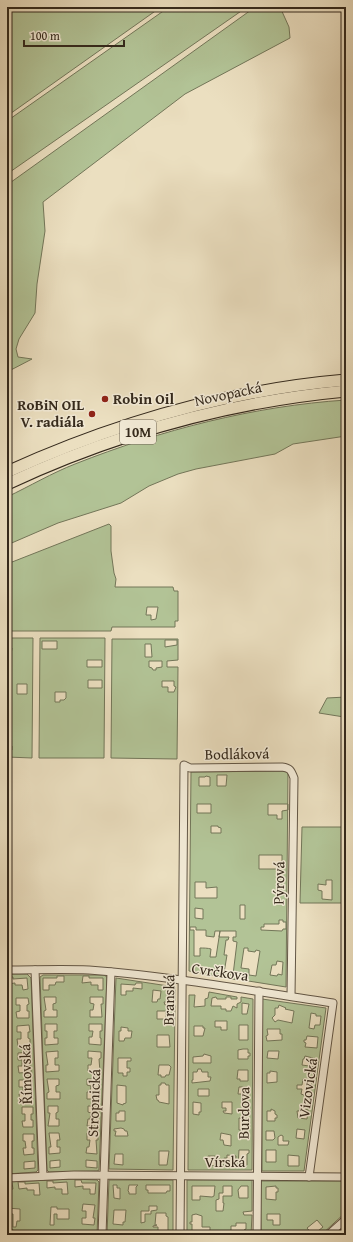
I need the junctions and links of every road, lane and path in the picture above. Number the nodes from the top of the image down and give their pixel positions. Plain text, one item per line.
1 (346, 380) edge
2 (346, 391) edge
3 (7, 472) edge
4 (7, 484) edge
5 (184, 765) joint
6 (291, 770) joint
7 (7, 970) edge
8 (35, 970) junction
9 (111, 972) junction
10 (183, 980) junction
11 (259, 991) junction
12 (291, 996) junction
13 (333, 1003) joint
14 (180, 1175) junction
15 (42, 1176) junction
16 (104, 1176) junction
17 (257, 1176) junction
18 (309, 1177) junction
19 (346, 1177) edge
20 (7, 1178) edge
21 (346, 1219) edge
22 (102, 1235) edge
23 (180, 1235) edge
24 (257, 1235) edge
25 (328, 1235) edge

1 - 3 highway, Novopacká / 10M
2 - 4 highway, Novopacká / 10M
5 - 6 street, Bodláková
5 - 10 street, Branská
6 - 12 street, Pýrová
7 - 8 street, Cvrčkova
8 - 9 street, Cvrčkova
8 - 15 street, Římovská
9 - 10 street, Cvrčkova
9 - 16 street, Stropnická
10 - 11 street, Cvrčkova
10 - 14 street, Branská
11 - 12 street, Cvrčkova
11 - 17 street, Burdova
12 - 13 street, Cvrčkova
13 - 18 street, Vizovická
14 - 16 street, Vírská
14 - 17 street, Vírská
14 - 23 street, Branská
15 - 16 street, Vírská
15 - 20 street, Vírská
16 - 22 street, Stropnická
17 - 18 street, Vírská
17 - 24 street, Burdova
18 - 19 street, Vírská
21 - 25 street

